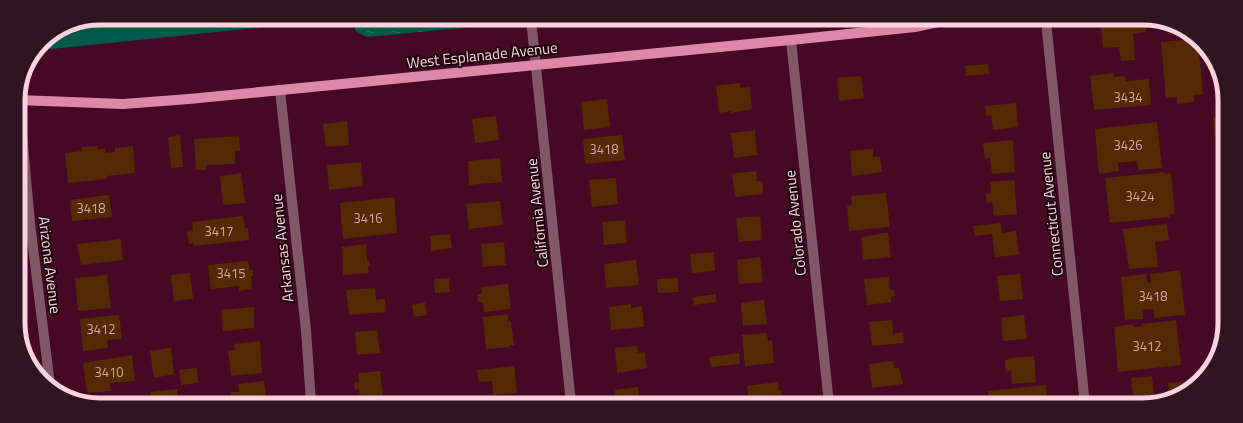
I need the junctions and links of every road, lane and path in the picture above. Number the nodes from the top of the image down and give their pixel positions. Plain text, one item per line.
1 (533, 25) edge
2 (891, 25) edge
3 (923, 25) edge
4 (1047, 25) edge
5 (872, 31) junction
6 (791, 40) junction
7 (537, 65) junction
8 (280, 90) junction
9 (25, 100) edge
10 (25, 167) edge
11 (49, 378) edge
12 (312, 398) edge
13 (570, 398) edge
14 (828, 398) edge
15 (1084, 398) edge

1 - 7 street, California Avenue
2 - 5 main road
3 - 5 main road, West Esplanade Avenue
4 - 15 street, Connecticut Avenue
5 - 6 main road, West Esplanade Avenue
6 - 7 main road, West Esplanade Avenue
6 - 14 street, Colorado Avenue
7 - 8 main road, West Esplanade Avenue
7 - 13 street, California Avenue
8 - 9 main road, West Esplanade Avenue
8 - 12 street, Arkansas Avenue
10 - 11 street, Arizona Avenue

